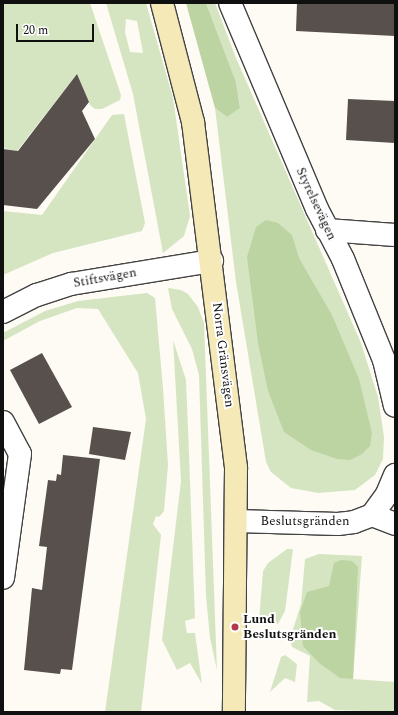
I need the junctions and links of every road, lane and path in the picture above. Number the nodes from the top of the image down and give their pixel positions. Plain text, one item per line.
1 (162, 3) edge
2 (230, 3) edge
3 (327, 230) junction
4 (395, 235) edge
5 (212, 261) junction
6 (3, 312) edge
7 (395, 406) edge
8 (3, 422) edge
9 (395, 475) edge
10 (372, 514) junction
11 (236, 521) junction
12 (395, 524) edge
13 (3, 578) edge
14 (234, 712) edge

1 - 5 street, Norra Gränsvägen
2 - 3 street, Styrelsevägen
3 - 4 street
3 - 7 street, Styrelsevägen
5 - 6 street, Stiftsvägen
5 - 11 street, Norra Gränsvägen
8 - 13 street
9 - 10 street
10 - 11 street, Beslutsgränden
10 - 12 street
11 - 14 street, Norra Gränsvägen

